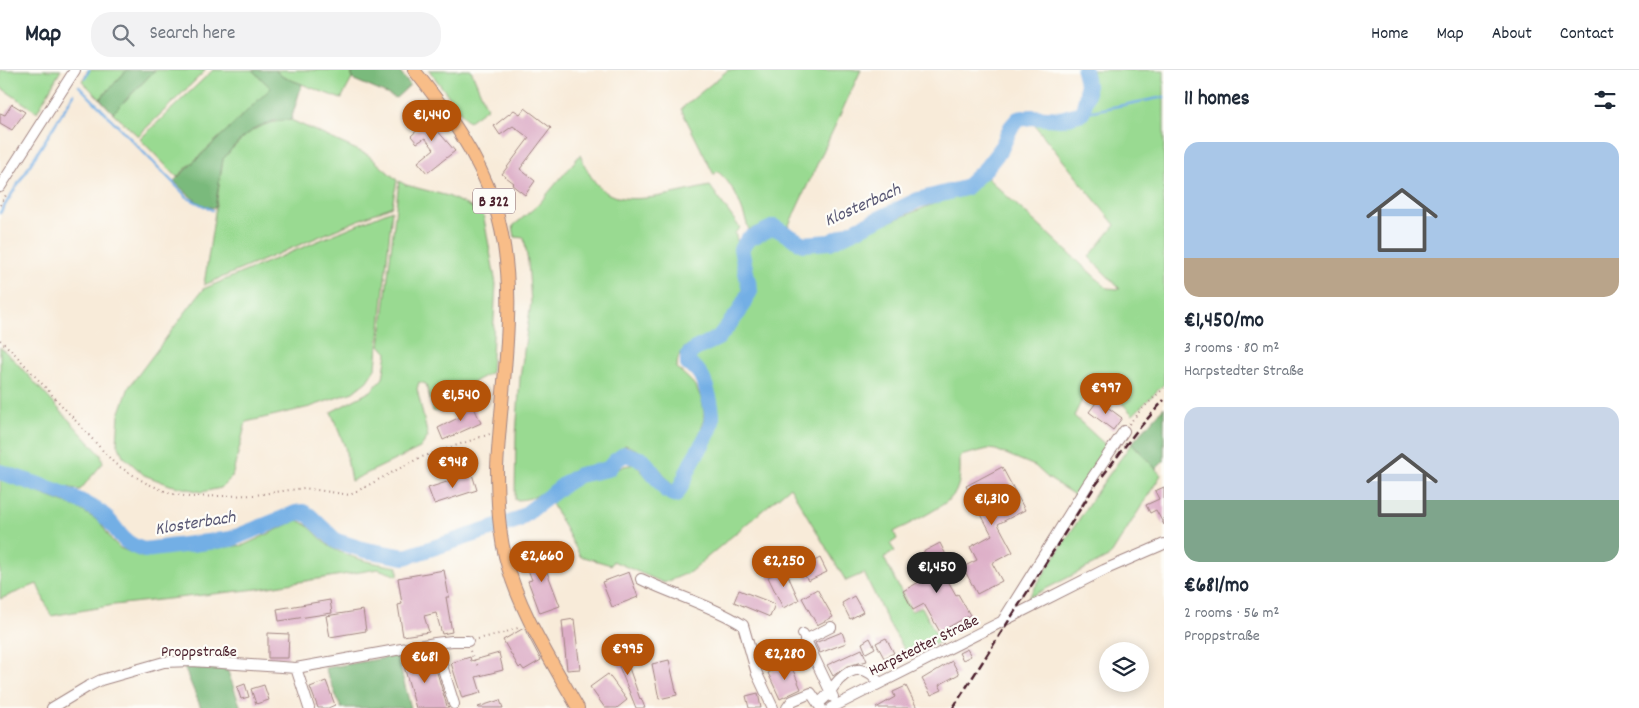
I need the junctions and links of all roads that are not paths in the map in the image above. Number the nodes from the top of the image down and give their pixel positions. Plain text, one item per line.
1 (75, 70) edge
2 (414, 70) edge
3 (0, 188) edge
4 (1124, 431) road end
5 (1164, 544) edge
6 (641, 579) dead end
7 (1002, 622) junction
8 (831, 627) dead end
9 (468, 641) road end
10 (435, 644) junction
11 (296, 668) junction
12 (879, 683) junction
13 (831, 692) junction
14 (454, 704) dead end
15 (820, 706) edge
16 (834, 706) edge
17 (52, 708) edge
18 (309, 708) edge
19 (577, 708) edge
20 (773, 708) edge
21 (787, 708) edge

1 - 3 street
2 - 19 main road, B 322
4 - 7 street
5 - 7 street, Harpstedter Straße
6 - 20 street
7 - 12 street, Harpstedter Straße
8 - 13 street
9 - 10 street, Proppstraße
10 - 11 street, Proppstraße
10 - 14 street
11 - 17 street, Proppstraße
11 - 18 street
12 - 13 street
12 - 16 street, Harpstedter Straße
13 - 15 street
13 - 16 street
15 - 21 street

